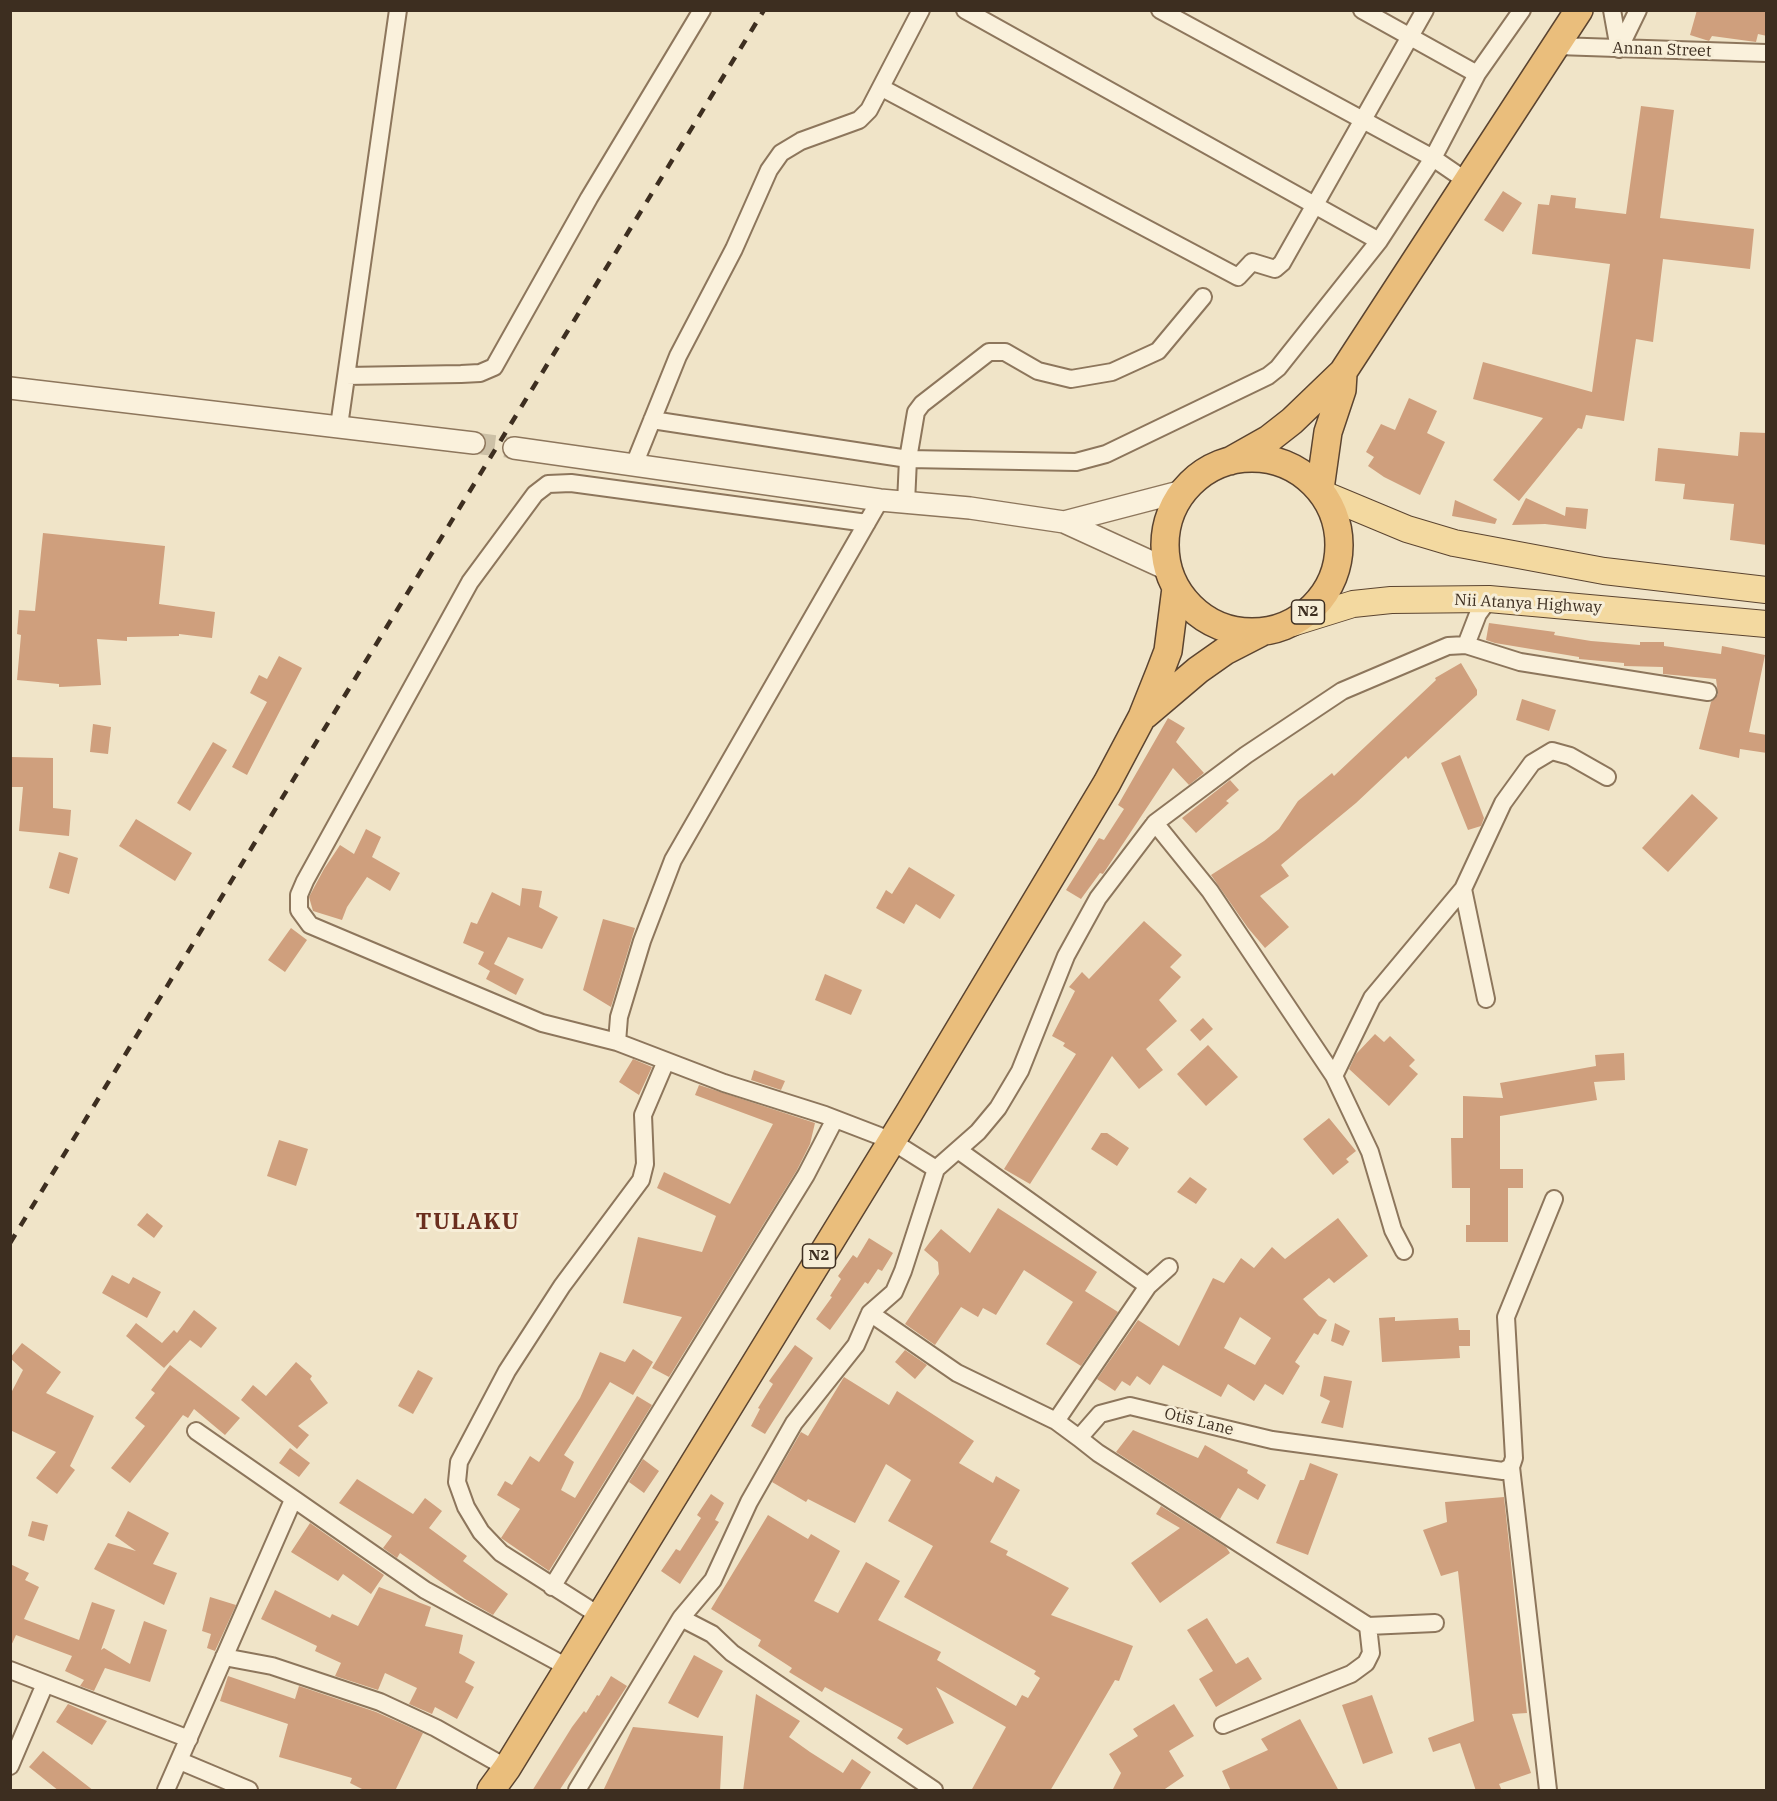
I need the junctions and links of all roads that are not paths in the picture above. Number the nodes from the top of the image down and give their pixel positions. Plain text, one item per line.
1 (398, 10) edge
2 (702, 10) edge
3 (921, 10) edge
4 (965, 10) edge
5 (1160, 10) edge
6 (1362, 10) edge
7 (1425, 10) edge
8 (1522, 10) edge
9 (1579, 10) edge
10 (1612, 10) edge
11 (1638, 10) edge
12 (1410, 37) junction
13 (1557, 46) junction
14 (1619, 49) junction
15 (1767, 53) edge
16 (1477, 74) junction
17 (882, 88) junction
18 (1363, 120) junction
19 (1433, 158) junction
20 (1468, 182) junction
21 (1316, 205) junction
22 (1378, 242) junction
23 (1203, 297) dead end
24 (1343, 372) junction
25 (346, 376) junction
26 (10, 388) edge
27 (652, 420) junction
28 (339, 426) junction
29 (474, 443) tunnel mouth
30 (514, 448) tunnel mouth
31 (908, 459) junction
32 (1230, 460) junction
33 (634, 465) junction
34 (1183, 491) junction
35 (1322, 492) junction
36 (880, 500) junction
37 (906, 503) junction
38 (1064, 522) junction
39 (867, 523) junction
40 (1172, 579) junction
41 (1767, 590) edge
42 (1489, 599) junction
43 (1292, 623) junction
44 (1767, 624) edge
45 (1262, 632) junction
46 (1466, 645) junction
47 (1708, 692) dead end
48 (1142, 717) junction
49 (1607, 777) dead end
50 (1155, 823) junction
51 (1463, 889) junction
52 (1485, 999) dead end
53 (618, 1042) junction
54 (666, 1061) junction
55 (1334, 1076) junction
56 (835, 1119) junction
57 (890, 1140) junction
58 (958, 1150) junction
59 (936, 1168) junction
60 (1554, 1199) dead end
61 (1404, 1251) dead end
62 (1169, 1267) dead end
63 (1148, 1286) junction
64 (870, 1313) junction
65 (1056, 1421) junction
66 (196, 1431) dead end
67 (1079, 1438) junction
68 (1511, 1467) junction
69 (293, 1500) junction
70 (552, 1587) junction
71 (600, 1616) junction
72 (681, 1618) junction
73 (1435, 1623) dead end
74 (1368, 1626) junction
75 (224, 1657) junction
76 (569, 1668) junction
77 (10, 1670) edge
78 (45, 1684) junction
79 (1223, 1725) dead end
80 (189, 1738) junction
81 (180, 1761) junction
82 (10, 1766) edge
83 (507, 1768) junction
84 (166, 1791) edge
85 (249, 1791) edge
86 (490, 1791) edge
87 (577, 1791) edge
88 (934, 1791) edge
89 (1548, 1791) edge

1 - 25 street
2 - 25 street
3 - 17 street
4 - 21 street
5 - 18 street
6 - 12 street
7 - 12 street
8 - 16 street
9 - 13 highway, N2
10 - 14 street
11 - 14 street
12 - 16 street
12 - 18 street
13 - 14 street, Annan Street
13 - 20 highway, N2
14 - 15 street, Annan Street
16 - 19 street
17 - 21 street
17 - 27 street
18 - 19 street
18 - 21 street
19 - 20 street
19 - 22 street
20 - 24 highway, N2
21 - 22 street
22 - 31 street
23 - 31 street
24 - 32 highway, N2
24 - 35 highway, N2
25 - 28 street
26 - 28 street
27 - 31 street
27 - 33 street
28 - 29 street
30 - 33 street
31 - 37 street
32 - 34 highway, N2
32 - 35 highway, N2
33 - 36 street
34 - 38 street
34 - 40 highway, N2
35 - 41 main road
35 - 43 highway, N2
36 - 37 street
36 - 39 street
37 - 38 street
38 - 40 street
39 - 53 street
39 - 53 street
40 - 45 highway, N2
40 - 48 highway, N2
42 - 43 main road, Nii Atanya Highway
42 - 44 main road, Nii Atanya Highway
42 - 46 street
43 - 45 highway, N2
45 - 48 highway, N2
46 - 47 street
46 - 50 street
48 - 57 highway, N2
49 - 51 street
50 - 55 street
50 - 58 street
51 - 52 street
51 - 55 street
53 - 54 street
54 - 56 street
54 - 70 street
55 - 61 street
56 - 57 street
56 - 70 street
57 - 59 street
57 - 71 highway, N2
58 - 59 street
58 - 63 street
59 - 64 street
60 - 68 street
62 - 63 street
63 - 65 street
64 - 65 street
64 - 72 street
65 - 67 street
66 - 69 street
67 - 68 street, Otis Lane
67 - 74 street
68 - 89 street
69 - 75 street
69 - 76 street
70 - 71 street
71 - 76 highway, N2
72 - 87 street
72 - 88 street
73 - 74 street
74 - 79 street
75 - 80 street
75 - 83 street
76 - 83 highway, N2
77 - 78 street
78 - 80 street
78 - 82 street
80 - 81 street
81 - 84 street
81 - 85 street
83 - 86 highway, N2

